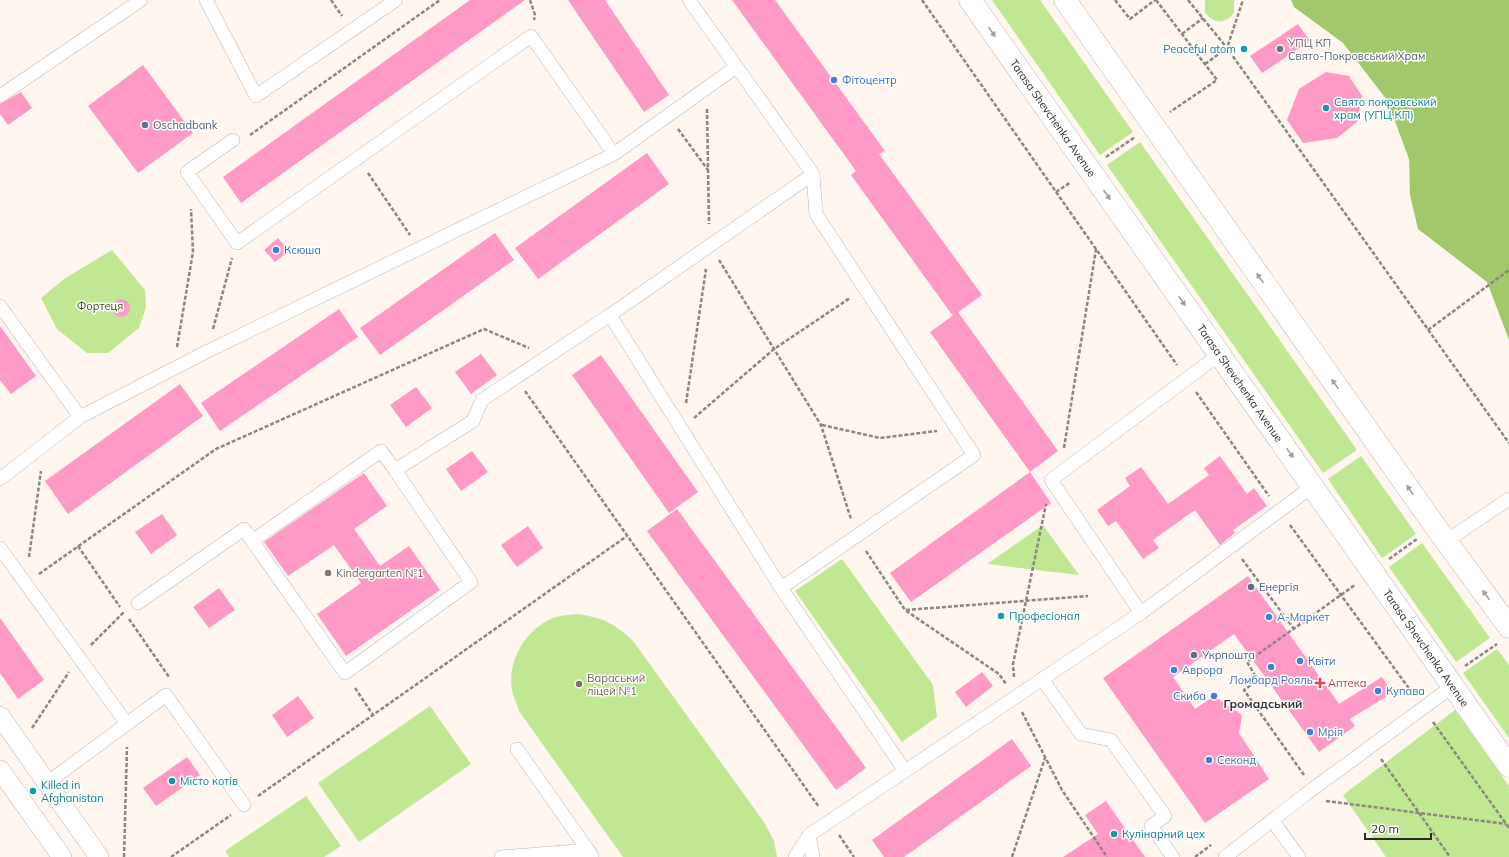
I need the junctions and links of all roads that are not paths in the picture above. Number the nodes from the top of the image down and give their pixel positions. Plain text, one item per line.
1 (140, 0) edge
2 (206, 0) edge
3 (396, 0) edge
4 (689, 0) edge
5 (970, 0) edge
6 (1064, 0) edge
7 (736, 67) junction
8 (0, 96) edge
9 (233, 140) dead end
10 (614, 154) junction
11 (813, 174) junction
12 (0, 306) edge
13 (610, 315) junction
14 (1220, 354) junction
15 (80, 417) junction
16 (395, 470) junction
17 (0, 479) edge
18 (1313, 486) junction
19 (1509, 499) edge
20 (1440, 534) junction
21 (252, 541) junction
22 (0, 548) edge
23 (782, 588) junction
24 (138, 603) dead end
25 (1141, 613) junction
26 (1506, 634) edge
27 (1042, 679) junction
28 (1450, 682) junction
29 (0, 716) edge
30 (127, 724) junction
31 (517, 749) dead end
32 (1509, 766) edge
33 (0, 770) edge
34 (905, 771) junction
35 (47, 783) junction
36 (244, 805) road end
37 (1272, 820) junction
38 (809, 836) junction
39 (590, 854) edge
40 (62, 857) edge
41 (99, 857) edge
42 (501, 857) edge
43 (795, 857) edge
44 (813, 857) edge
45 (1173, 857) edge
46 (1224, 857) edge
47 (1299, 857) edge

1 - 8 lane
2 - 3 lane
4 - 7 lane
5 -> 14 main road, Tarasa Shevchenka Avenue
20 -> 6 main road
7 - 10 lane
7 - 11 lane
9 - 10 lane
10 - 15 lane
11 - 13 lane
11 - 23 lane
12 - 15 lane
13 - 16 lane
13 - 23 lane
14 -> 18 main road, Tarasa Shevchenka Avenue
14 - 25 lane
15 - 17 lane
16 - 21 lane
16 - 21 lane
18 - 25 lane
18 - 28 main road, Tarasa Shevchenka Avenue
19 - 20 lane
26 -> 20 main road
21 - 24 lane
22 - 30 lane
23 - 34 lane
25 - 27 lane
27 - 34 lane
27 - 45 lane
28 - 32 main road, Tarasa Shevchenka Avenue
28 - 37 lane
29 - 35 street
30 - 35 lane
30 - 36 lane
31 - 39 lane
33 - 40 street
34 - 38 lane
35 - 41 street
37 - 46 lane
37 - 47 lane
38 - 43 lane
38 - 44 lane
39 - 42 lane

